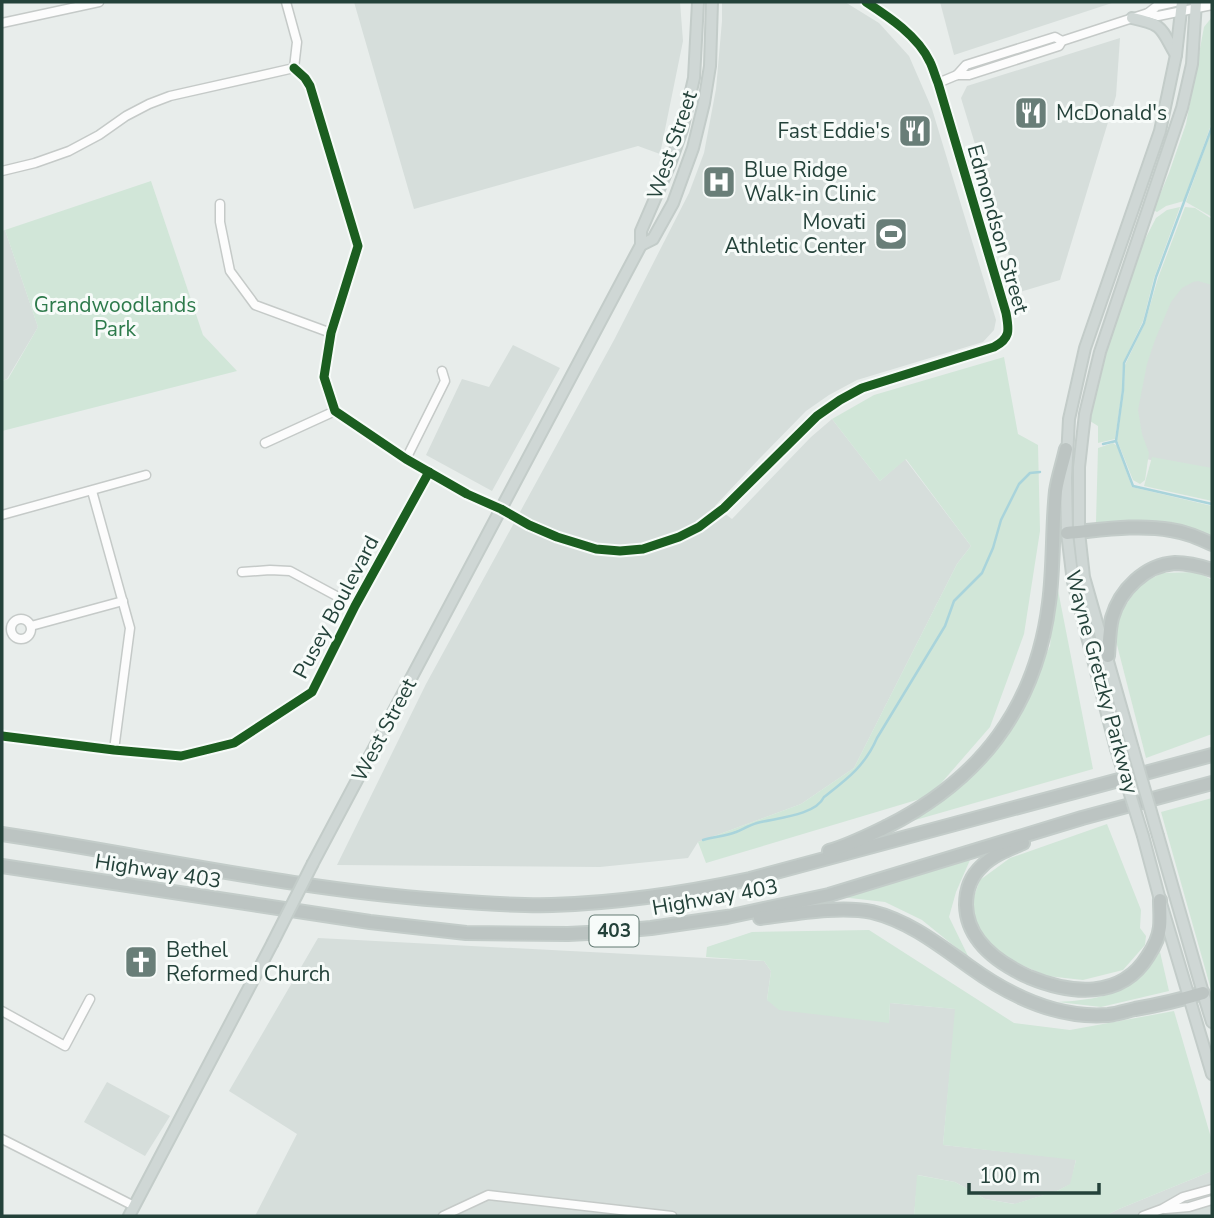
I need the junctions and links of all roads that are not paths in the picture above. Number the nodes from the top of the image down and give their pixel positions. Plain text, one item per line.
1 (99, 2) edge
2 (286, 2) edge
3 (698, 2) edge
4 (712, 2) edge
5 (866, 2) edge
6 (1175, 2) edge
7 (1196, 5) edge
8 (1212, 5) edge
9 (1182, 7) edge
10 (1148, 13) junction
11 (1132, 18) junction
12 (2, 23) edge
13 (1176, 55) junction
14 (294, 68) junction
15 (938, 83) junction
16 (2, 171) edge
17 (220, 204) dead end
18 (641, 245) junction
19 (331, 333) junction
20 (442, 371) dead end
21 (335, 411) junction
22 (265, 443) dead end
23 (1066, 449) junction
24 (407, 459) junction
25 (429, 472) junction
26 (146, 475) dead end
27 (92, 491) junction
28 (501, 509) junction
29 (2, 515) edge
30 (1073, 533) junction
31 (1212, 544) edge
32 (1212, 570) edge
33 (242, 572) dead end
34 (123, 601) junction
35 (355, 606) junction
36 (31, 626) dead end
37 (1108, 656) junction
38 (2, 736) edge
39 (1212, 747) edge
40 (114, 750) junction
41 (1212, 755) edge
42 (1155, 771) junction
43 (1212, 783) edge
44 (1082, 818) junction
45 (2, 834) edge
46 (2, 866) edge
47 (751, 879) junction
48 (1160, 900) junction
49 (727, 917) junction
50 (1196, 995) junction
51 (90, 999) dead end
52 (2, 1012) edge
53 (1212, 1022) edge
54 (1212, 1074) edge
55 (2, 1139) edge
56 (1212, 1189) edge
57 (1212, 1200) edge
58 (1162, 1209) junction
59 (131, 1211) edge
60 (443, 1216) edge
61 (672, 1216) edge
62 (1143, 1216) edge

1 - 12 street
2 - 14 street
3 - 18 main road, West Street
4 - 18 main road, West Street
5 - 15 street, Edmondson Street
6 - 10 street
7 - 8 street
7 - 9 street
7 - 30 main road, Wayne Gretzky Parkway
9 - 10 street
9 - 13 main road, Wayne Gretzky Parkway
10 - 11 street
11 - 13 main road
11 - 15 street
13 - 23 main road, Wayne Gretzky Parkway
14 - 16 street
14 - 19 street
15 - 28 street, Edmondson Street
17 - 19 street
18 - 28 main road, West Street
19 - 21 street
20 - 24 street
21 - 22 street
21 - 24 street
23 - 30 main road, Wayne Gretzky Parkway
23 - 47 highway
24 - 25 street
25 - 28 street
25 - 35 street, Pusey Boulevard
26 - 27 street
27 - 29 street
27 - 34 street
28 - 59 main road, West Street, bridge
30 - 31 highway
30 - 37 main road, Wayne Gretzky Parkway
30 - 48 main road, Wayne Gretzky Parkway, bridge
32 - 37 highway
33 - 35 street
34 - 36 street
34 - 40 street
35 - 40 street, Pusey Boulevard
37 - 50 main road, Wayne Gretzky Parkway, bridge
38 - 40 street, Pusey Boulevard
39 - 42 highway
41 - 42 highway, Highway 403 / 403
42 - 47 highway, Highway 403 / 403
43 - 44 highway, Highway 403 / 403
44 - 48 highway
44 - 49 highway, Highway 403 / 403
45 - 47 highway, Highway 403 / 403
46 - 49 highway, Highway 403 / 403
48 - 50 main road, Wayne Gretzky Parkway
49 - 50 highway
50 - 53 main road, Wayne Gretzky Parkway
50 - 54 main road, Wayne Gretzky Parkway
51 - 52 street
55 - 59 street
56 - 58 street
57 - 58 street
58 - 62 street
60 - 61 street

